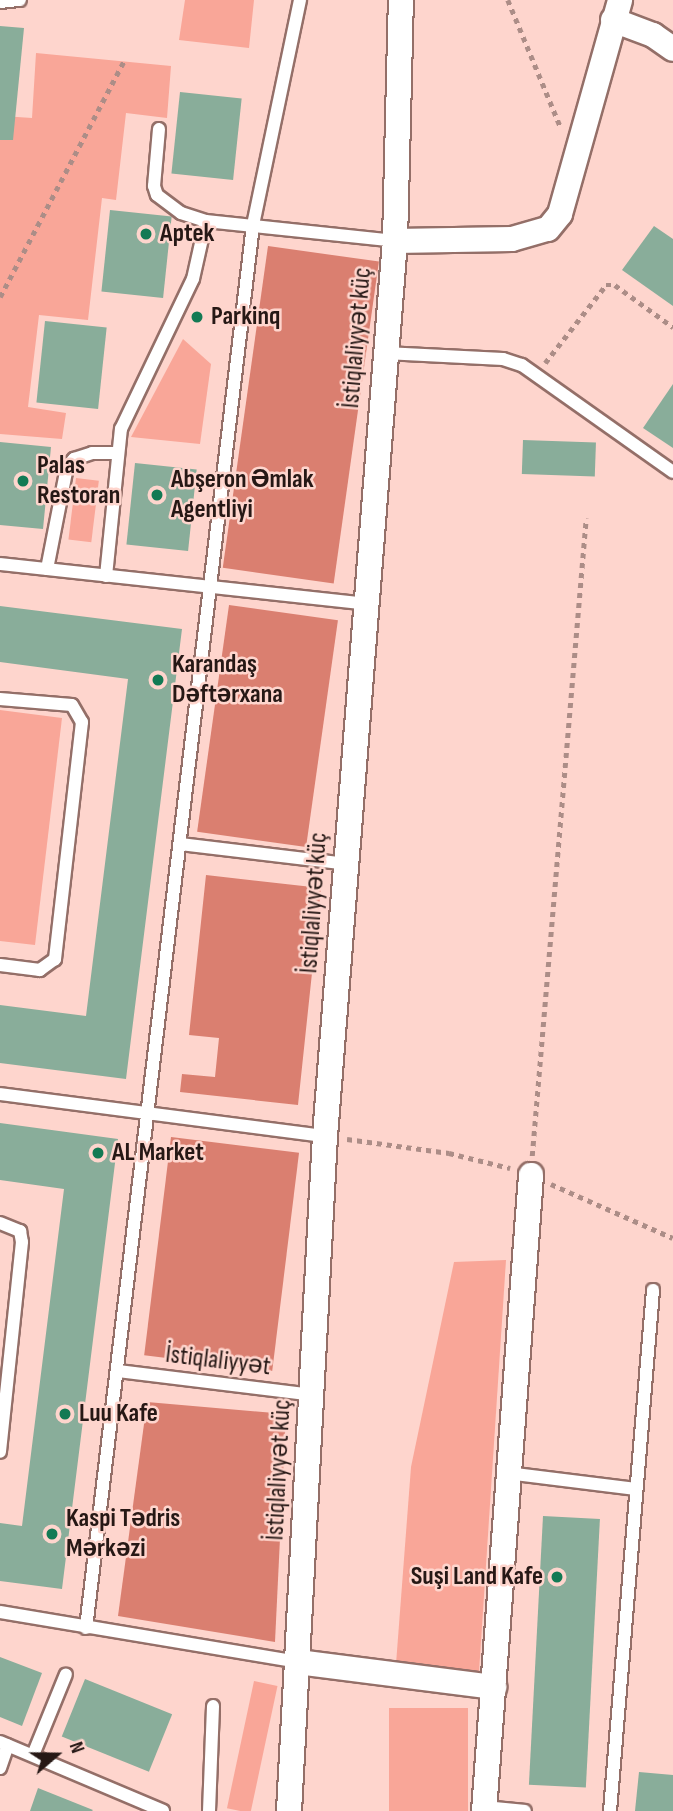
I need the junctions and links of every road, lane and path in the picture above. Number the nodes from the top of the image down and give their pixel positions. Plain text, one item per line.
1 (20, 0) edge
2 (300, 0) edge
3 (401, 0) edge
4 (508, 0) edge
5 (0, 2) edge
6 (617, 10) edge
7 (673, 49) edge
8 (124, 61) dead end
9 (159, 129) dead end
10 (578, 149) junction
11 (206, 221) junction
12 (253, 225) junction
13 (395, 241) junction
14 (0, 297) edge
15 (673, 327) edge
16 (385, 353) junction
17 (536, 375) junction
18 (118, 453) junction
19 (673, 472) edge
20 (586, 518) dead end
21 (0, 564) edge
22 (47, 569) junction
23 (106, 576) junction
24 (211, 588) junction
25 (366, 604) junction
26 (0, 699) edge
27 (180, 845) junction
28 (347, 864) junction
29 (0, 965) edge
30 (0, 1094) edge
31 (150, 1116) junction
32 (325, 1136) junction
33 (531, 1175) junction
34 (0, 1223) edge
35 (673, 1238) edge
36 (653, 1290) dead end
37 (118, 1371) junction
38 (313, 1395) junction
39 (0, 1452) edge
40 (508, 1473) junction
41 (636, 1489) junction
42 (0, 1612) edge
43 (86, 1628) junction
44 (298, 1662) junction
45 (66, 1674) dead end
46 (494, 1687) junction
47 (213, 1706) dead end
48 (4, 1744) edge
49 (33, 1755) junction
50 (0, 1768) edge
51 (484, 1809) edge
52 (163, 1811) edge
53 (209, 1811) edge
54 (289, 1811) edge
55 (525, 1811) edge
56 (610, 1811) edge

1 - 5 lane
2 - 12 lane
3 - 13 street, İstiqlaliyyət küç
4 - 10 path
6 - 7 street
6 - 10 street
8 - 14 path
9 - 11 lane
10 - 13 street
11 - 12 lane
11 - 18 lane
12 - 13 lane
12 - 24 lane
13 - 16 street, İstiqlaliyyət küç
15 - 17 path
16 - 17 lane
16 - 25 street, İstiqlaliyyət küç
17 - 19 lane
18 - 22 lane
18 - 23 lane
20 - 33 path
21 - 22 lane
22 - 23 lane
23 - 24 lane
24 - 25 lane
24 - 27 lane
25 - 28 street, İstiqlaliyyət küç
26 - 29 lane
27 - 28 lane
27 - 31 lane
28 - 32 street, İstiqlaliyyət küç
30 - 31 lane
31 - 32 lane
31 - 37 lane
32 - 33 path
32 - 38 street, İstiqlaliyyət küç
33 - 35 path
33 - 40 street
34 - 39 lane
36 - 41 lane
37 - 38 lane, İstiqlaliyyət
37 - 43 lane
38 - 44 street, İstiqlaliyyət küç
40 - 41 lane
40 - 46 street
41 - 56 lane
42 - 43 lane
43 - 44 lane
44 - 46 street
44 - 54 street, İstiqlaliyyət küç
45 - 49 lane
46 - 51 street
47 - 53 lane
48 - 49 lane
48 - 50 lane
49 - 52 lane
51 - 55 lane

